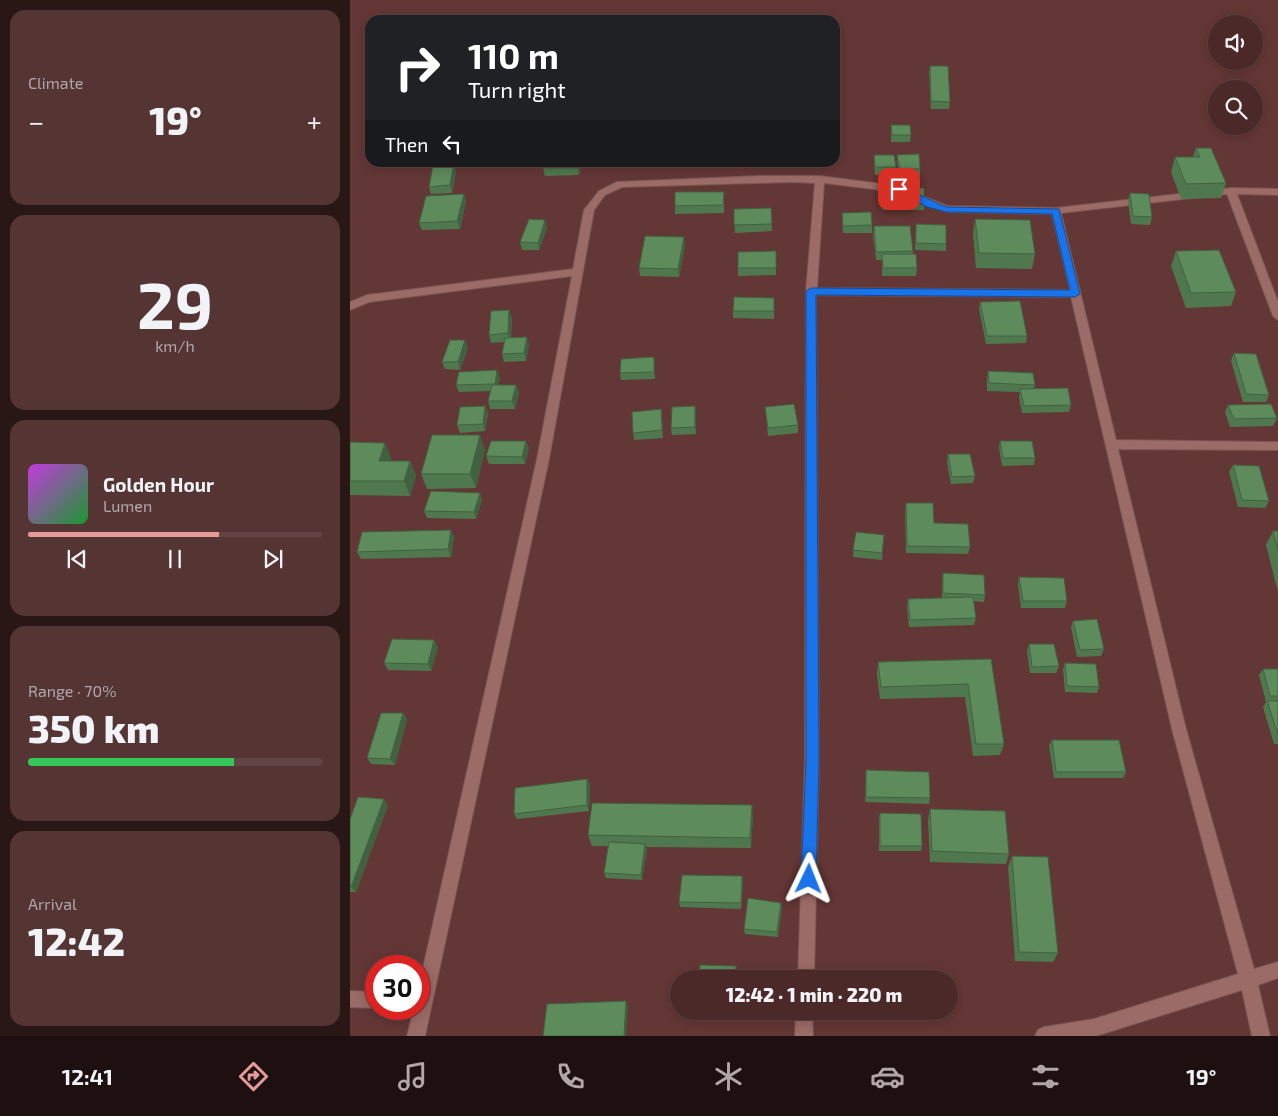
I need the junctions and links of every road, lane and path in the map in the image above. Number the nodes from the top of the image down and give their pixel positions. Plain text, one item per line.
1 (820, 179) junction
2 (1231, 191) junction
3 (1278, 192) edge
4 (1056, 211) junction
5 (578, 272) junction
6 (811, 291) junction
7 (1075, 294) junction
8 (350, 306) edge
9 (1278, 316) edge
10 (1111, 444) junction
11 (1278, 446) edge
12 (430, 960) edge
13 (806, 970) edge
14 (1278, 970) edge
15 (1248, 980) junction
16 (350, 999) edge
17 (365, 1000) edge
18 (418, 1020) edge
19 (804, 1020) edge
20 (416, 1036) edge
21 (804, 1036) edge
22 (1044, 1036) edge
23 (1260, 1036) edge

1 - 4 street
1 - 5 street
1 - 6 street
2 - 3 street
2 - 4 street
2 - 9 street
4 - 7 street
5 - 8 street
5 - 12 street
6 - 7 street
6 - 13 street
7 - 10 street
10 - 11 street
10 - 15 street
14 - 15 street
15 - 22 street
15 - 23 street
16 - 17 street
18 - 20 street
19 - 21 street

